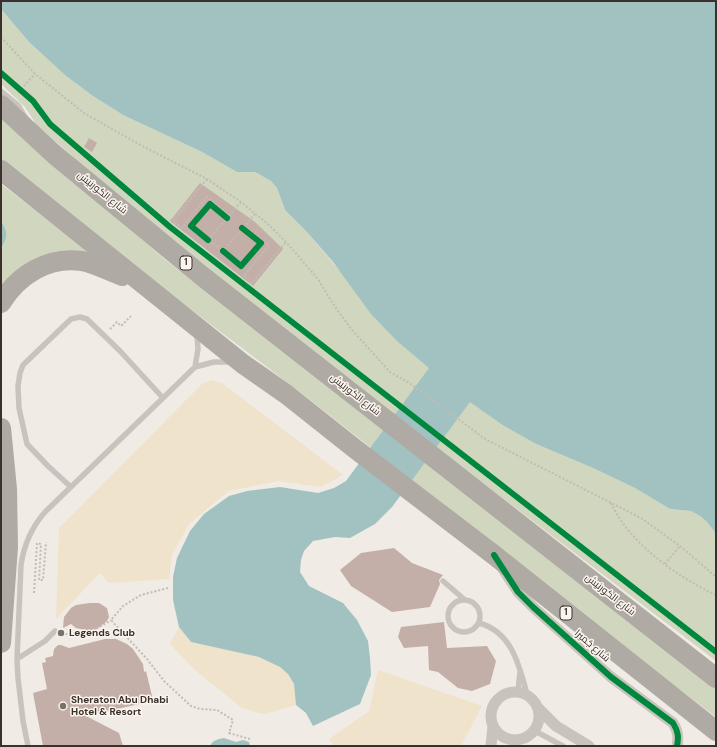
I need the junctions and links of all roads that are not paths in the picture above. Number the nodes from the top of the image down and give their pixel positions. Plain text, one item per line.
1 (1, 91) edge
2 (1, 105) edge
3 (35, 137) junction
4 (1, 170) edge
5 (146, 287) junction
6 (1, 303) edge
7 (193, 323) junction
8 (243, 364) junction
9 (196, 367) junction
10 (163, 398) junction
11 (1, 428) edge
12 (71, 487) junction
13 (494, 555) junction
14 (443, 581) dead end
15 (465, 600) junction
16 (479, 623) junction
17 (55, 631) road end
18 (1, 644) edge
19 (17, 659) junction
20 (520, 670) junction
21 (716, 678) edge
22 (522, 693) junction
23 (538, 708) junction
24 (493, 726) junction
25 (535, 731) junction
26 (716, 731) edge
27 (515, 743) edge
28 (28, 746) edge
29 (491, 746) edge
30 (563, 746) edge
31 (589, 746) edge
32 (677, 746) edge

1 - 3 lane
2 - 3 highway, شارع الكورنيش / 1
3 - 21 highway, شارع الكورنيش / 1
4 - 5 highway, 1
5 - 6 highway
5 - 7 highway, 1
7 - 8 highway, 1
7 - 9 lane
8 - 9 lane
8 - 13 highway, 1
9 - 10 lane
10 - 12 lane
10 - 12 lane
11 - 18 highway
12 - 19 lane
13 - 26 highway, 1
13 - 32 street, شارع جُميرا
14 - 15 lane
15 - 16 lane
15 - 16 lane
16 - 20 lane
17 - 19 lane
19 - 28 lane
20 - 22 lane
20 - 22 lane
22 - 23 street
22 - 24 street
23 - 25 street
23 - 31 street
24 - 27 street
24 - 29 street
25 - 27 street
25 - 30 lane

